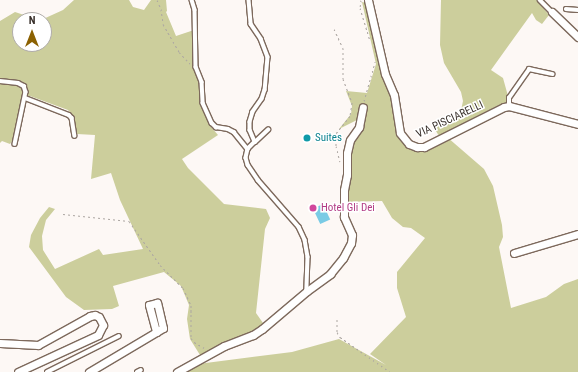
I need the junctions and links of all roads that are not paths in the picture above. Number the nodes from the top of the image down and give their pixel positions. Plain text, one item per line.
1 (192, 0) edge
2 (248, 0) edge
3 (368, 0) edge
4 (540, 0) edge
5 (566, 9) dead end
6 (578, 10) edge
7 (552, 12) joint
8 (578, 37) edge
9 (552, 74) dead end
10 (0, 81) edge
11 (24, 98) junction
12 (509, 106) junction
13 (363, 107) road end
14 (578, 124) edge
15 (268, 130) dead end
16 (75, 136) dead end
17 (255, 142) junction
18 (15, 144) dead end
19 (248, 149) junction
20 (578, 234) edge
21 (514, 253) dead end
22 (306, 291) junction
23 (156, 332) dead end
24 (119, 336) dead end
25 (0, 343) edge
26 (56, 367) junction
27 (18, 372) edge
28 (47, 372) edge
29 (58, 372) edge
30 (89, 372) edge
31 (177, 372) edge

1 - 19 lane
2 - 17 lane
3 - 12 street, VIA PISCIARELLI
4 - 7 lane
5 - 6 lane
7 - 8 street
9 - 12 lane
10 - 11 lane
11 - 16 lane
11 - 18 lane
12 - 14 street
13 - 22 street
15 - 17 lane
17 - 19 lane
19 - 22 lane
20 - 21 street
22 - 31 street
23 - 30 street
24 - 26 lane
25 - 27 street
26 - 28 lane
26 - 29 lane

